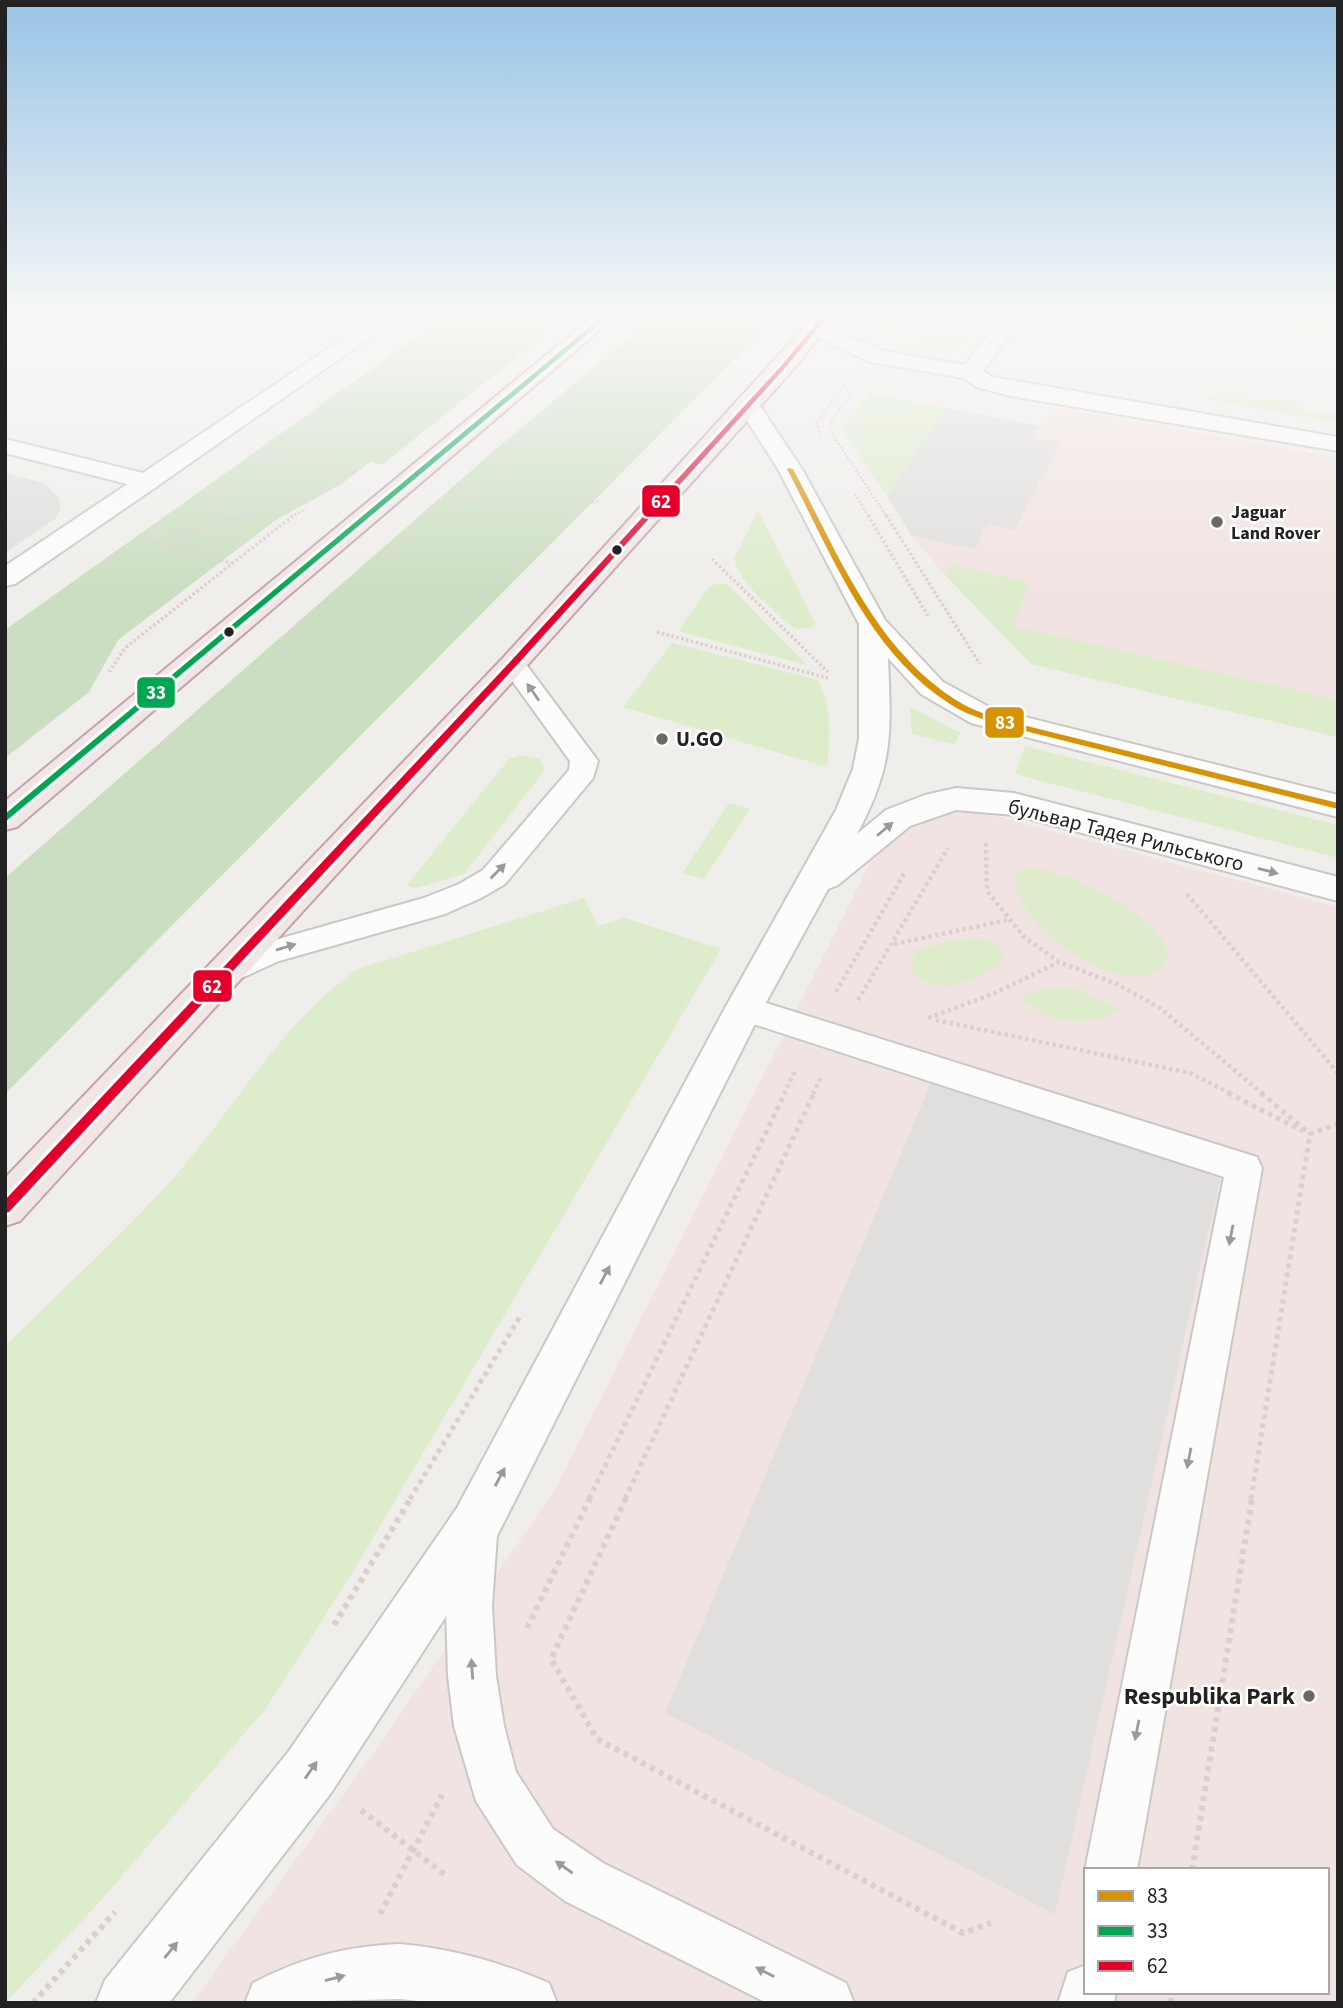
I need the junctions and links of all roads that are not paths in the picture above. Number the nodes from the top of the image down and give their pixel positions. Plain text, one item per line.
1 (258, 407) edge
2 (498, 407) edge
3 (746, 407) edge
4 (749, 407) edge
5 (1120, 407) edge
6 (1338, 444) edge
7 (5, 446) edge
8 (148, 482) junction
9 (5, 578) edge
10 (873, 624) junction
11 (513, 664) junction
12 (1338, 806) edge
13 (5, 819) edge
14 (813, 888) junction
15 (1338, 890) edge
16 (223, 972) junction
17 (744, 1009) junction
18 (5, 1208) edge
19 (475, 1526) junction
20 (1111, 1868) edge
21 (128, 2003) edge
22 (272, 2003) edge
23 (529, 2003) edge
24 (827, 2003) edge

1 - 8 street
2 - 13 highway
3 - 11 highway
4 - 10 street
5 - 6 street
7 - 8 street
8 - 9 street
10 - 12 street
10 - 14 street
11 - 16 highway
16 -> 11 lane
14 -> 15 street, бульвар Тадея Рильського
14 - 17 street
16 - 18 highway
19 -> 17 street
17 -> 20 lane
21 -> 19 street
24 -> 19 lane
22 -> 23 lane

